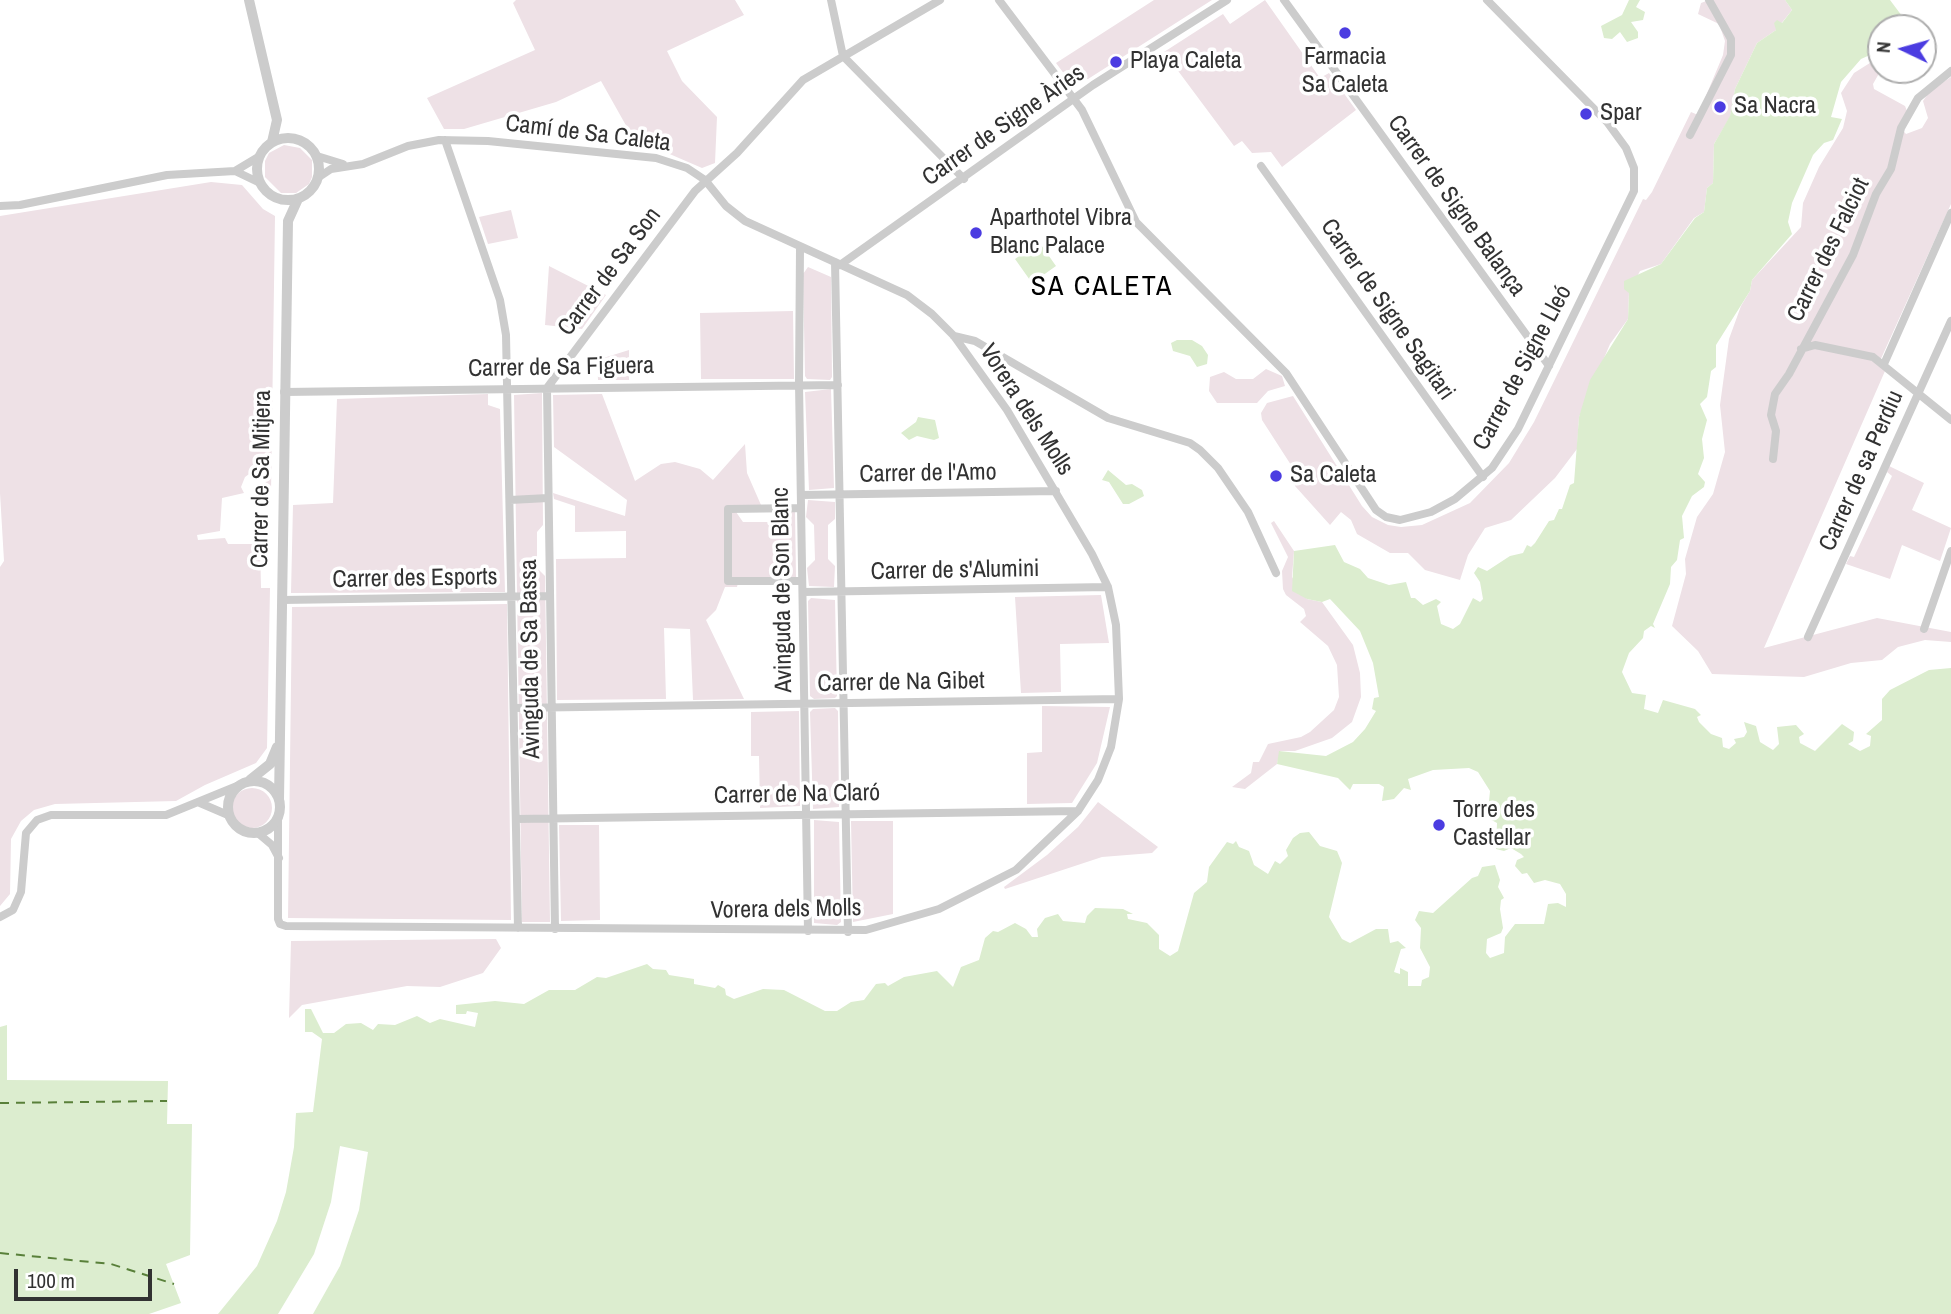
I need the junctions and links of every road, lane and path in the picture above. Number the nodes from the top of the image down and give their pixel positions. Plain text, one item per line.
1 (249, 0) edge
2 (831, 0) edge
3 (940, 0) edge
4 (999, 0) edge
5 (1227, 0) edge
6 (1284, 0) edge
7 (1487, 0) edge
8 (1709, 0) edge
9 (843, 56) junction
10 (1951, 71) edge
11 (1074, 99) junction
12 (276, 120) junction
13 (1690, 135) dead end
14 (292, 138) junction
15 (445, 140) junction
16 (272, 142) junction
17 (260, 156) junction
18 (317, 156) junction
19 (346, 165) junction
20 (1261, 166) dead end
21 (236, 171) junction
22 (319, 177) junction
23 (964, 179) junction
24 (705, 180) junction
25 (260, 183) junction
26 (275, 198) junction
27 (298, 199) junction
28 (0, 206) edge
29 (1951, 213) edge
30 (288, 221) junction
31 (800, 248) junction
32 (838, 263) junction
33 (1951, 321) edge
34 (954, 336) junction
35 (1808, 336) junction
36 (1815, 345) junction
37 (1801, 349) junction
38 (1884, 364) junction
39 (1549, 366) junction
40 (799, 384) junction
41 (838, 385) junction
42 (508, 388) junction
43 (547, 388) junction
44 (284, 392) junction
45 (1919, 393) junction
46 (1951, 420) edge
47 (1773, 459) dead end
48 (1483, 477) junction
49 (1056, 491) junction
50 (801, 495) junction
51 (839, 495) junction
52 (548, 498) junction
53 (510, 500) junction
54 (801, 508) junction
55 (1951, 551) edge
56 (1276, 573) dead end
57 (802, 581) junction
58 (1108, 587) junction
59 (803, 592) junction
60 (841, 592) junction
61 (550, 596) junction
62 (512, 597) junction
63 (282, 600) junction
64 (1924, 629) dead end
65 (1808, 637) dead end
66 (1119, 699) junction
67 (804, 703) junction
68 (844, 703) junction
69 (551, 707) junction
70 (514, 708) junction
71 (280, 738) junction
72 (250, 780) junction
73 (237, 786) junction
74 (279, 799) junction
75 (200, 803) junction
76 (1078, 811) junction
77 (846, 814) junction
78 (228, 815) junction
79 (806, 815) junction
80 (553, 818) junction
81 (278, 819) junction
82 (516, 819) junction
83 (259, 834) junction
84 (279, 858) junction
85 (0, 917) edge
86 (518, 928) junction
87 (555, 929) junction
88 (808, 931) junction
89 (848, 932) junction

1 - 12 street
2 - 9 street
3 - 9 street, Carrer de Sa Son
4 - 11 street, Carrer de Signe Lleó
5 - 11 street, Carrer de Signe Àries
6 - 39 street, Carrer de Signe Balança
7 - 39 street, Carrer de Signe Lleó
8 - 13 street
9 - 23 street
9 - 24 street, Carrer de Sa Son
10 - 35 street, Carrer des Falciot
11 - 23 street, Carrer de Signe Àries
11 - 48 street, Carrer de Signe Lleó
12 - 14 street
12 - 16 street
14 - 16 street
14 - 18 street
15 - 19 street, Camí de Sa Caleta
15 - 24 street, Camí de Sa Caleta
15 - 42 street, Avinguda de Sa Bassa
16 - 17 street
17 - 21 street
17 - 25 street
18 - 19 street
18 - 22 street
19 - 22 street, Camí de Sa Caleta
20 - 48 street, Carrer de Signe Sagitari
21 - 25 street
21 - 28 street
22 - 27 street
23 - 32 street, Carrer de Signe Àries
24 - 31 street, Camí de Sa Caleta
24 - 43 street, Carrer de Sa Son
25 - 26 street
26 - 27 street
26 - 30 street
27 - 30 street, Carrer de Sa Mitjera
29 - 38 street
30 - 44 street, Carrer de Sa Mitjera
31 - 32 street, Camí de Sa Caleta
31 - 40 street, Avinguda de Son Blanc
32 - 34 street, Vorera dels Molls
32 - 41 street
33 - 45 street, Carrer de sa Perdiu
34 - 49 street, Vorera dels Molls
34 - 56 street
35 - 36 street
35 - 37 street, Carrer des Falciot
36 - 37 street
36 - 38 street
37 - 47 street, Carrer des Falciot
38 - 45 street
39 - 48 street, Carrer de Signe Lleó
40 - 41 street, Carrer de Sa Figuera
40 - 43 street, Carrer de Sa Figuera
40 - 50 street, Avinguda de Son Blanc
41 - 51 street
42 - 43 street, Carrer de Sa Figuera
42 - 44 street, Carrer de Sa Figuera
42 - 53 street, Avinguda de Sa Bassa
43 - 52 street, Avinguda de Sa Bassa
44 - 63 street, Carrer de Sa Mitjera
45 - 46 street
45 - 65 street, Carrer de sa Perdiu
49 - 51 street, Carrer de l'Amo
49 - 58 street, Vorera dels Molls
50 - 51 street, Carrer de l'Amo
50 - 54 street, Avinguda de Son Blanc
51 - 60 street
52 - 53 street
52 - 61 street, Avinguda de Sa Bassa
53 - 62 street, Avinguda de Sa Bassa
54 - 57 street, Avinguda de Son Blanc
54 - 57 street
55 - 64 street
57 - 59 street, Avinguda de Son Blanc
58 - 60 street, Carrer de s'Alumini
58 - 66 street, Vorera dels Molls
59 - 60 street, Carrer de s'Alumini
59 - 67 street, Avinguda de Son Blanc
60 - 68 street
61 - 62 street, Carrer des Esports
61 - 69 street, Avinguda de Sa Bassa
62 - 63 street, Carrer des Esports
62 - 70 street, Avinguda de Sa Bassa
63 - 71 street, Carrer de Sa Mitjera
66 - 68 street, Carrer de Na Gibet
66 - 76 street, Vorera dels Molls
67 - 68 street, Carrer de Na Gibet
67 - 69 street, Carrer de Na Gibet
67 - 79 street, Avinguda de Son Blanc
68 - 77 street
69 - 70 street, Carrer de Na Gibet
69 - 80 street, Avinguda de Sa Bassa
70 - 82 street, Avinguda de Sa Bassa
71 - 72 street, Carrer de Sa Mitjera
71 - 74 street, Carrer de Sa Mitjera
72 - 73 street
72 - 74 street
73 - 75 street
73 - 78 street
74 - 81 street
75 - 78 street
75 - 85 street
76 - 77 street, Carrer de Na Claró
76 - 89 street, Vorera dels Molls
77 - 79 street, Carrer de Na Claró
77 - 89 street
78 - 83 street
79 - 80 street, Carrer de Na Claró
79 - 88 street, Avinguda de Son Blanc
80 - 82 street, Carrer de Na Claró
80 - 87 street, Avinguda de Sa Bassa
81 - 83 street
81 - 84 street, Vorera dels Molls
82 - 86 street, Avinguda de Sa Bassa
83 - 84 street
84 - 86 street, Vorera dels Molls
86 - 87 street, Vorera dels Molls
87 - 88 street, Vorera dels Molls
88 - 89 street, Vorera dels Molls

